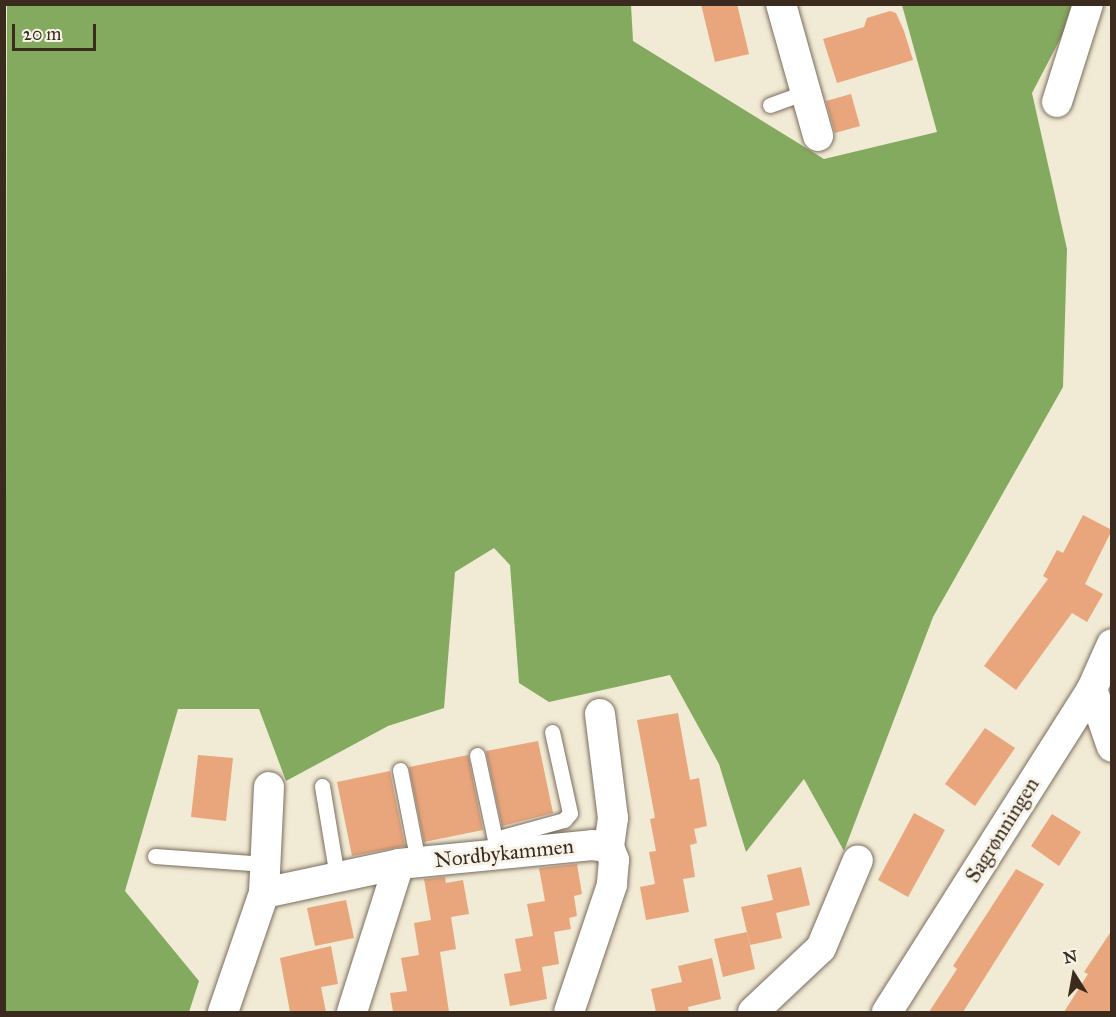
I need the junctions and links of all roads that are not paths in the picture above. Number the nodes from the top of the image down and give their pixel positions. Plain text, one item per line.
1 (781, 4) edge
2 (1088, 4) edge
3 (806, 92) junction
4 (1057, 102) dead end
5 (770, 105) dead end
6 (818, 136) dead end
7 (1112, 644) edge
8 (1092, 689) junction
9 (600, 714) dead end
10 (552, 732) dead end
11 (1112, 747) edge
12 (477, 755) dead end
13 (400, 770) dead end
14 (322, 786) dead end
15 (269, 787) dead end
16 (496, 846) junction
17 (609, 847) junction
18 (155, 856) dead end
19 (858, 860) dead end
20 (408, 863) junction
21 (338, 877) junction
22 (264, 878) junction
23 (223, 1012) edge
24 (352, 1012) edge
25 (569, 1012) edge
26 (753, 1012) edge
27 (887, 1012) edge

1 - 3 street
2 - 4 street
3 - 5 lane
3 - 6 street
7 - 8 street, Sagrønningen
8 - 11 street
8 - 27 street, Sagrønningen
9 - 17 street
10 - 16 lane
12 - 16 lane
13 - 20 lane
14 - 21 lane
15 - 22 street
16 - 17 street, Nordbykammen
16 - 20 street, Nordbykammen
17 - 25 street
18 - 22 lane
19 - 26 street
20 - 21 street, Nordbykammen
20 - 24 street
21 - 22 street, Nordbykammen
22 - 23 street

